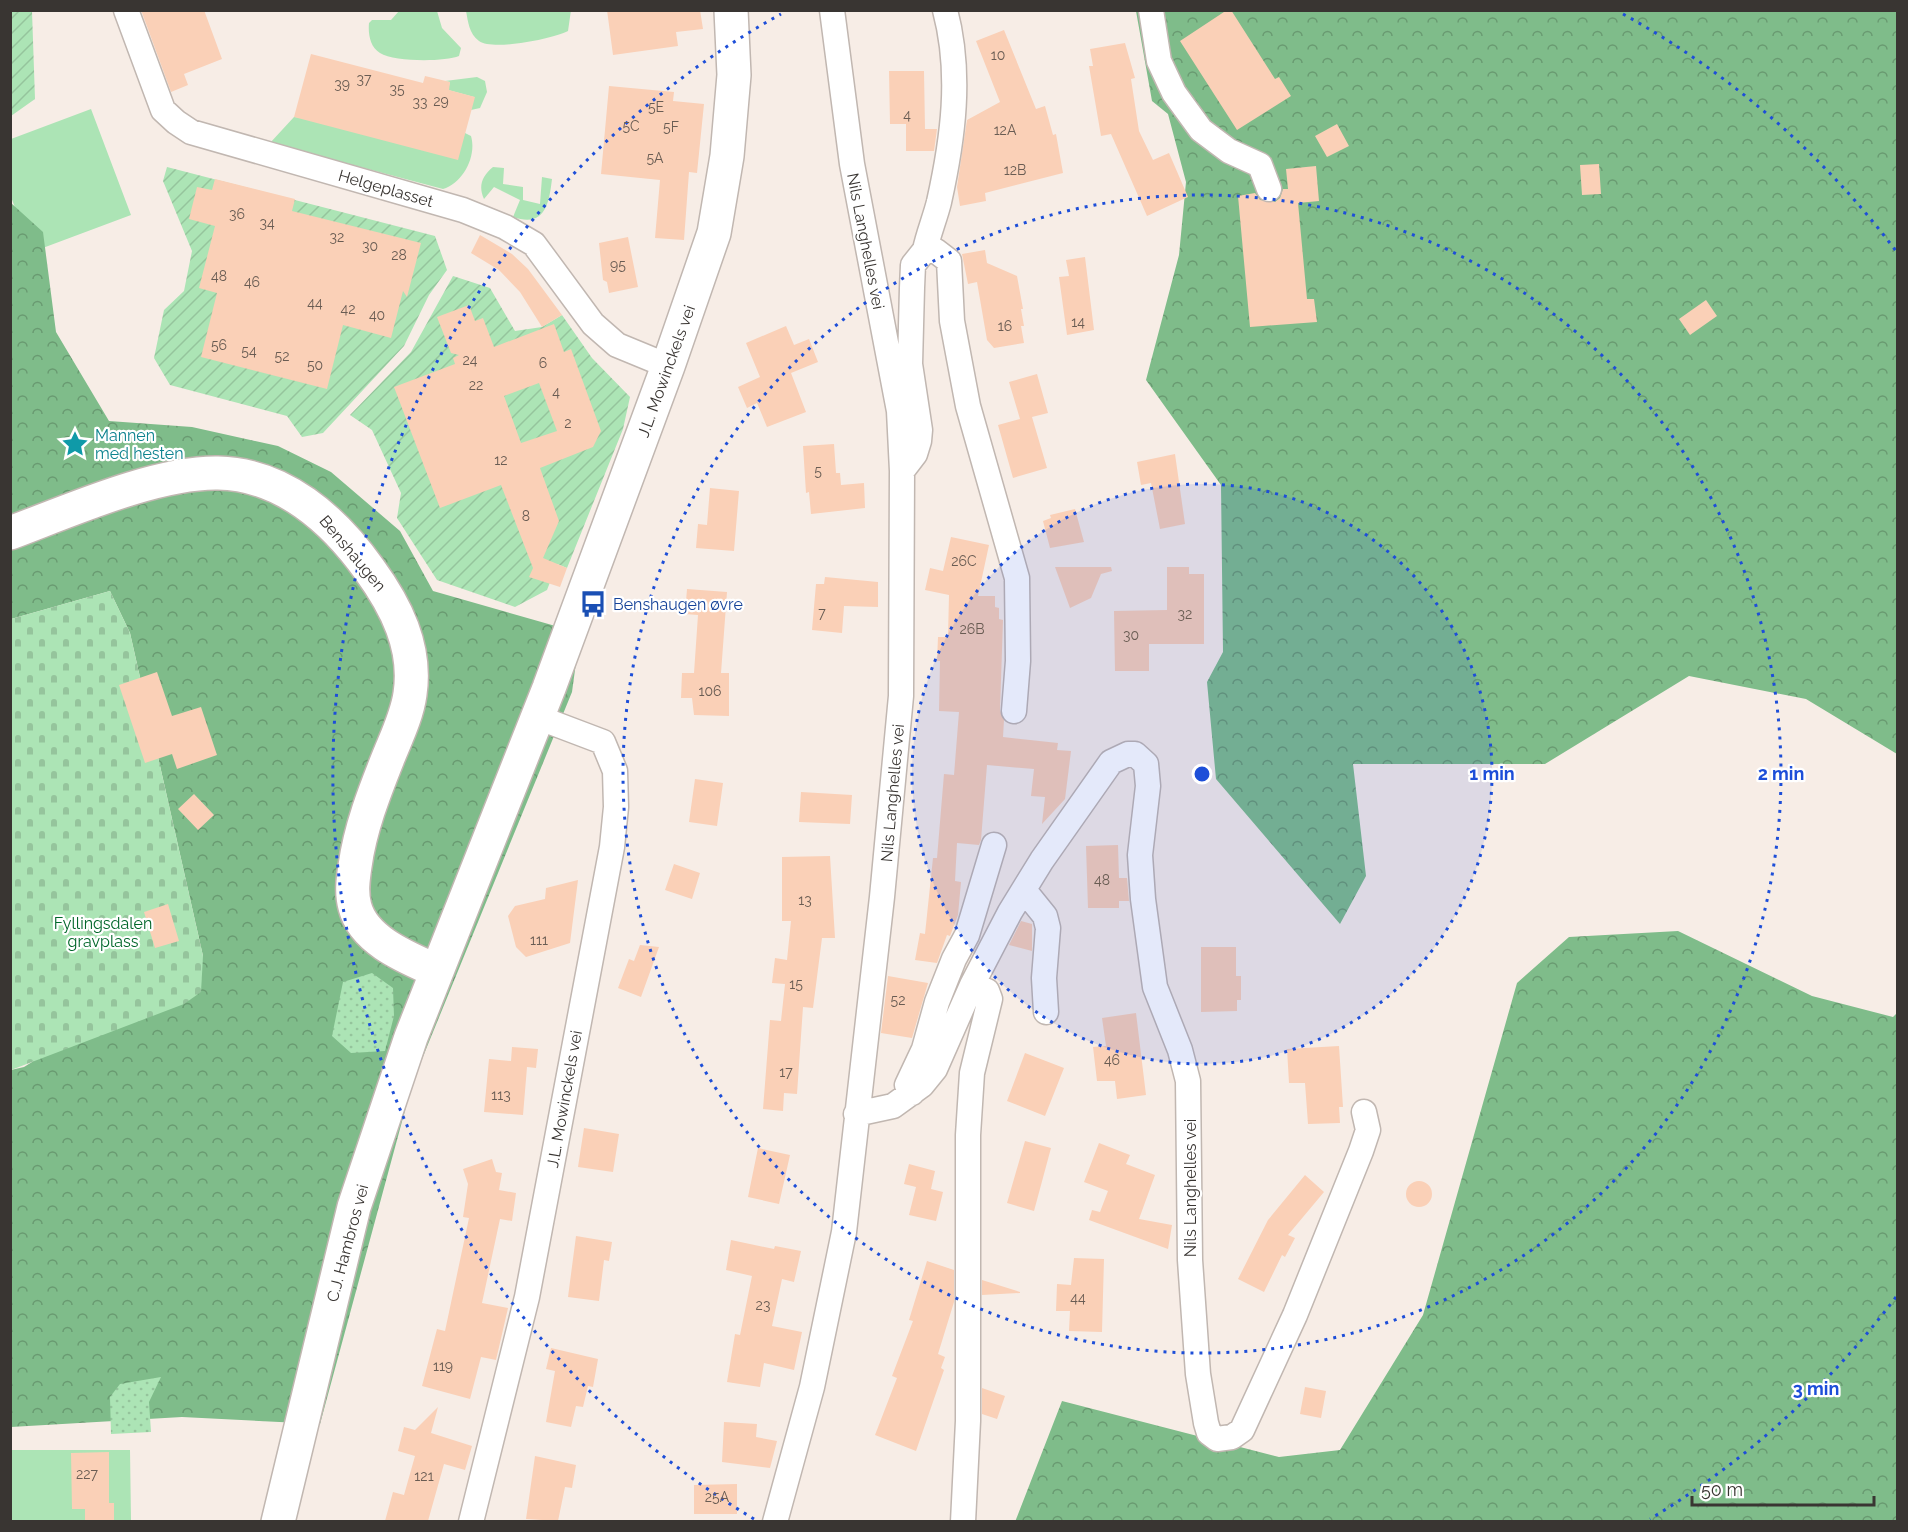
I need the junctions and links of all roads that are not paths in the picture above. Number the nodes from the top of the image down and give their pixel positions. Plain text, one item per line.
1 (126, 10) edge
2 (731, 10) edge
3 (832, 10) edge
4 (945, 10) edge
5 (1151, 10) edge
6 (1269, 189) dead end
7 (925, 250) junction
8 (668, 366) junction
9 (902, 471) junction
10 (10, 533) edge
11 (1014, 711) dead end
12 (537, 717) junction
13 (994, 845) dead end
14 (1024, 890) junction
15 (437, 971) junction
16 (972, 985) junction
17 (1046, 1012) dead end
18 (912, 1093) junction
19 (1364, 1112) dead end
20 (856, 1114) junction
21 (278, 1521) edge
22 (471, 1521) edge
23 (775, 1521) edge
24 (963, 1521) edge

1 - 8 street, Helgeplasset
2 - 8 main road, J.L. Mowinckels vei
3 - 9 street, Nils Langhelles vei
4 - 7 street, Nils Langhelles vei
5 - 6 street
7 - 9 street, Nils Langhelles vei
7 - 11 street
8 - 12 main road, J.L. Mowinckels vei
9 - 20 street, Nils Langhelles vei
10 - 15 main road, Benshaugen
12 - 15 main road, J.L. Mowinckels vei
12 - 22 street, J.L. Mowinckels vei
13 - 18 street
14 - 16 street, Nils Langhelles vei
14 - 17 street
14 - 19 street, Nils Langhelles vei
15 - 21 main road, C.J. Hambros vei
16 - 18 street, Nils Langhelles vei
16 - 24 street
18 - 20 street, Nils Langhelles vei
20 - 23 street, Nils Langhelles vei

